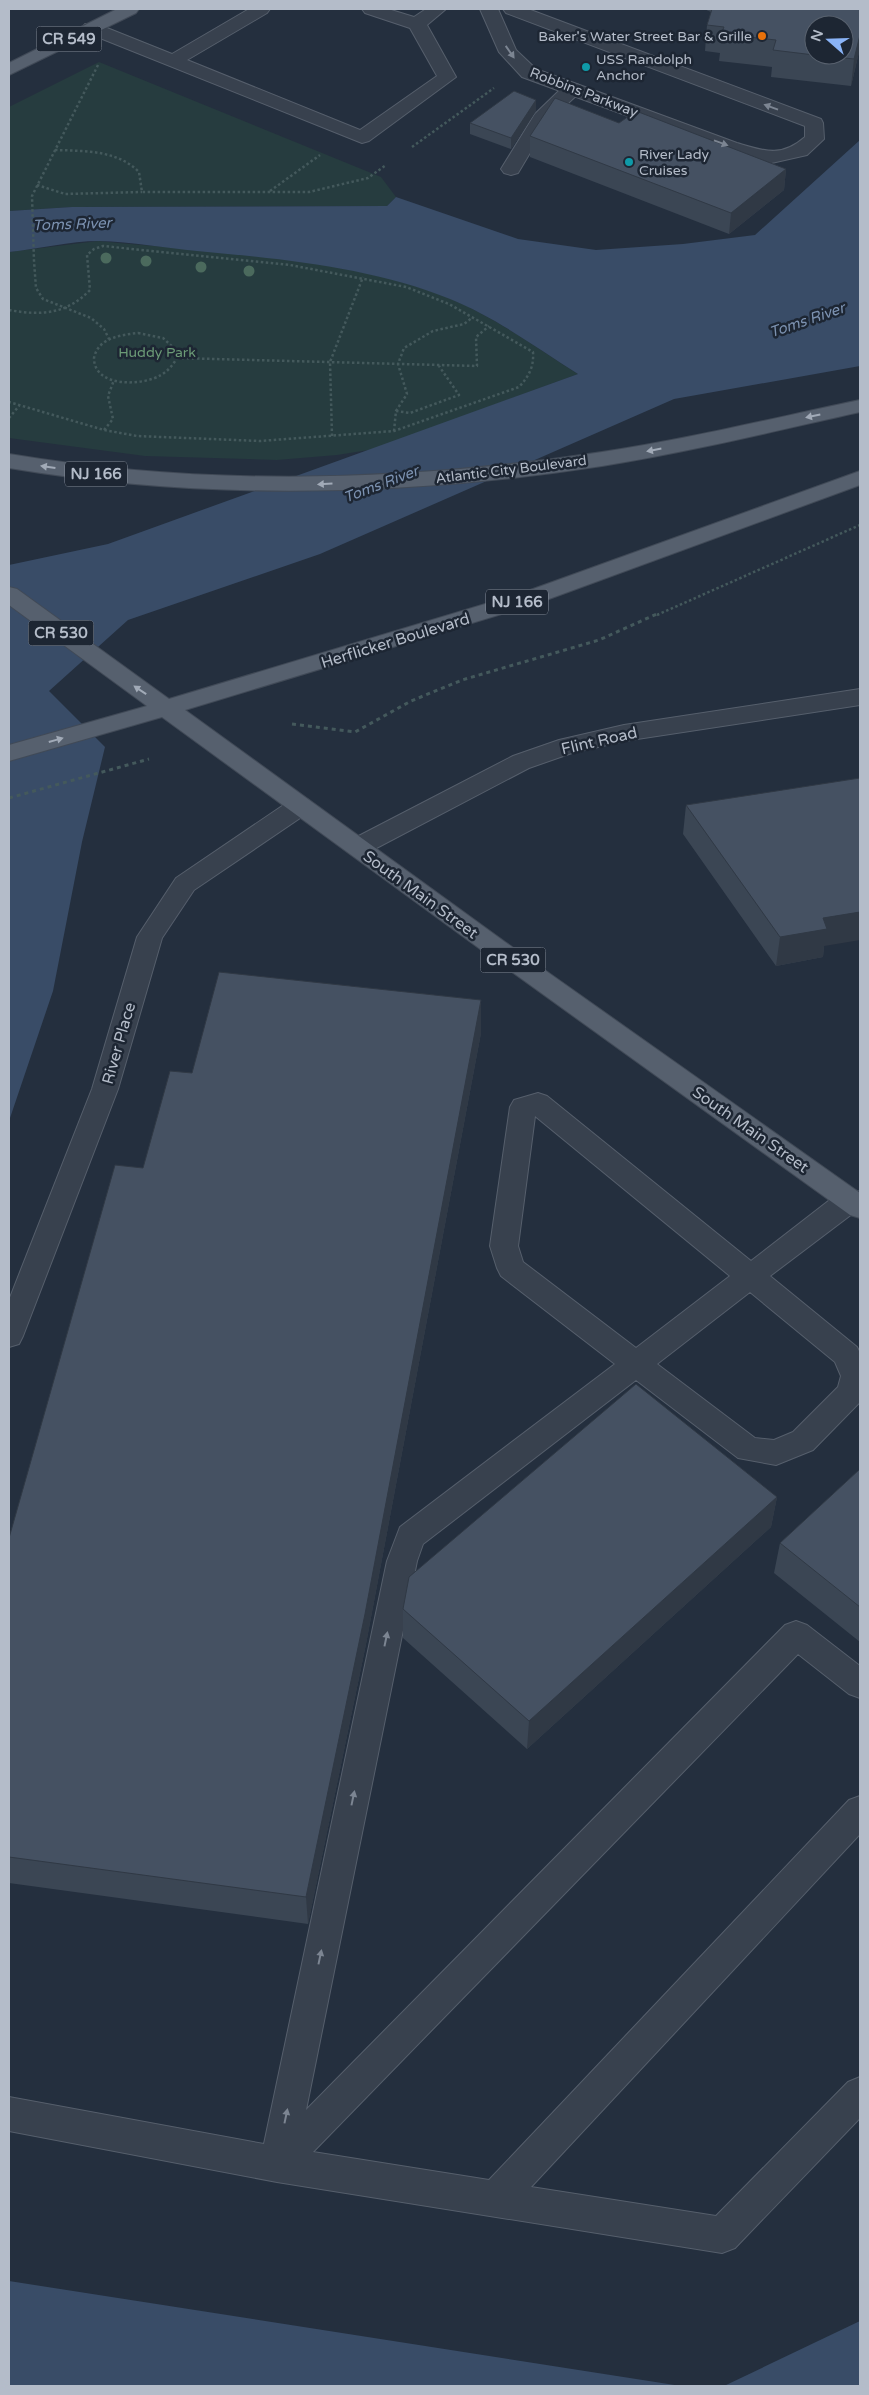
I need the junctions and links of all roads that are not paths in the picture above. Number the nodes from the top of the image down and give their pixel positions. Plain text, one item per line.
1 (130, 9) edge
2 (261, 9) edge
3 (371, 9) edge
4 (437, 9) edge
5 (489, 9) edge
6 (512, 9) edge
7 (417, 24) junction
8 (91, 28) junction
9 (173, 61) junction
10 (9, 70) edge
11 (572, 89) junction
12 (511, 169) dead end
13 (860, 406) edge
14 (9, 461) edge
15 (860, 478) edge
16 (9, 594) edge
17 (860, 696) edge
18 (167, 709) junction
19 (9, 753) edge
20 (300, 806) junction
21 (358, 847) junction
22 (855, 1204) edge
23 (750, 1276) junction
24 (9, 1336) edge
25 (637, 1364) junction
26 (860, 1684) edge
27 (860, 1811) edge
28 (860, 2094) edge
29 (9, 2114) edge
30 (276, 2164) junction
31 (495, 2199) junction

1 - 8 main road, CR 549
2 - 9 street
3 - 7 street
4 - 7 street
5 -> 11 street, Robbins Parkway
11 -> 6 street, Robbins Parkway
7 - 9 street
8 - 9 street
8 - 10 main road, CR 549
11 - 12 street
13 -> 14 main road, Atlantic City Boulevard / NJ 166
15 - 18 main road, Herflicker Boulevard / NJ 166
18 -> 16 main road, South Main Street / CR 530
17 - 21 street, Flint Road
19 -> 18 main road, Herflicker Boulevard / NJ 166
18 - 20 main road, South Main Street / CR 530
20 - 21 main road, South Main Street / CR 530
20 - 24 street, River Place
21 - 22 main road, South Main Street / CR 530
22 - 23 street
23 - 25 street
23 - 25 street
23 - 25 street
30 -> 25 street
26 - 30 street
27 - 31 street
28 - 31 street
29 - 30 street
30 - 31 street

